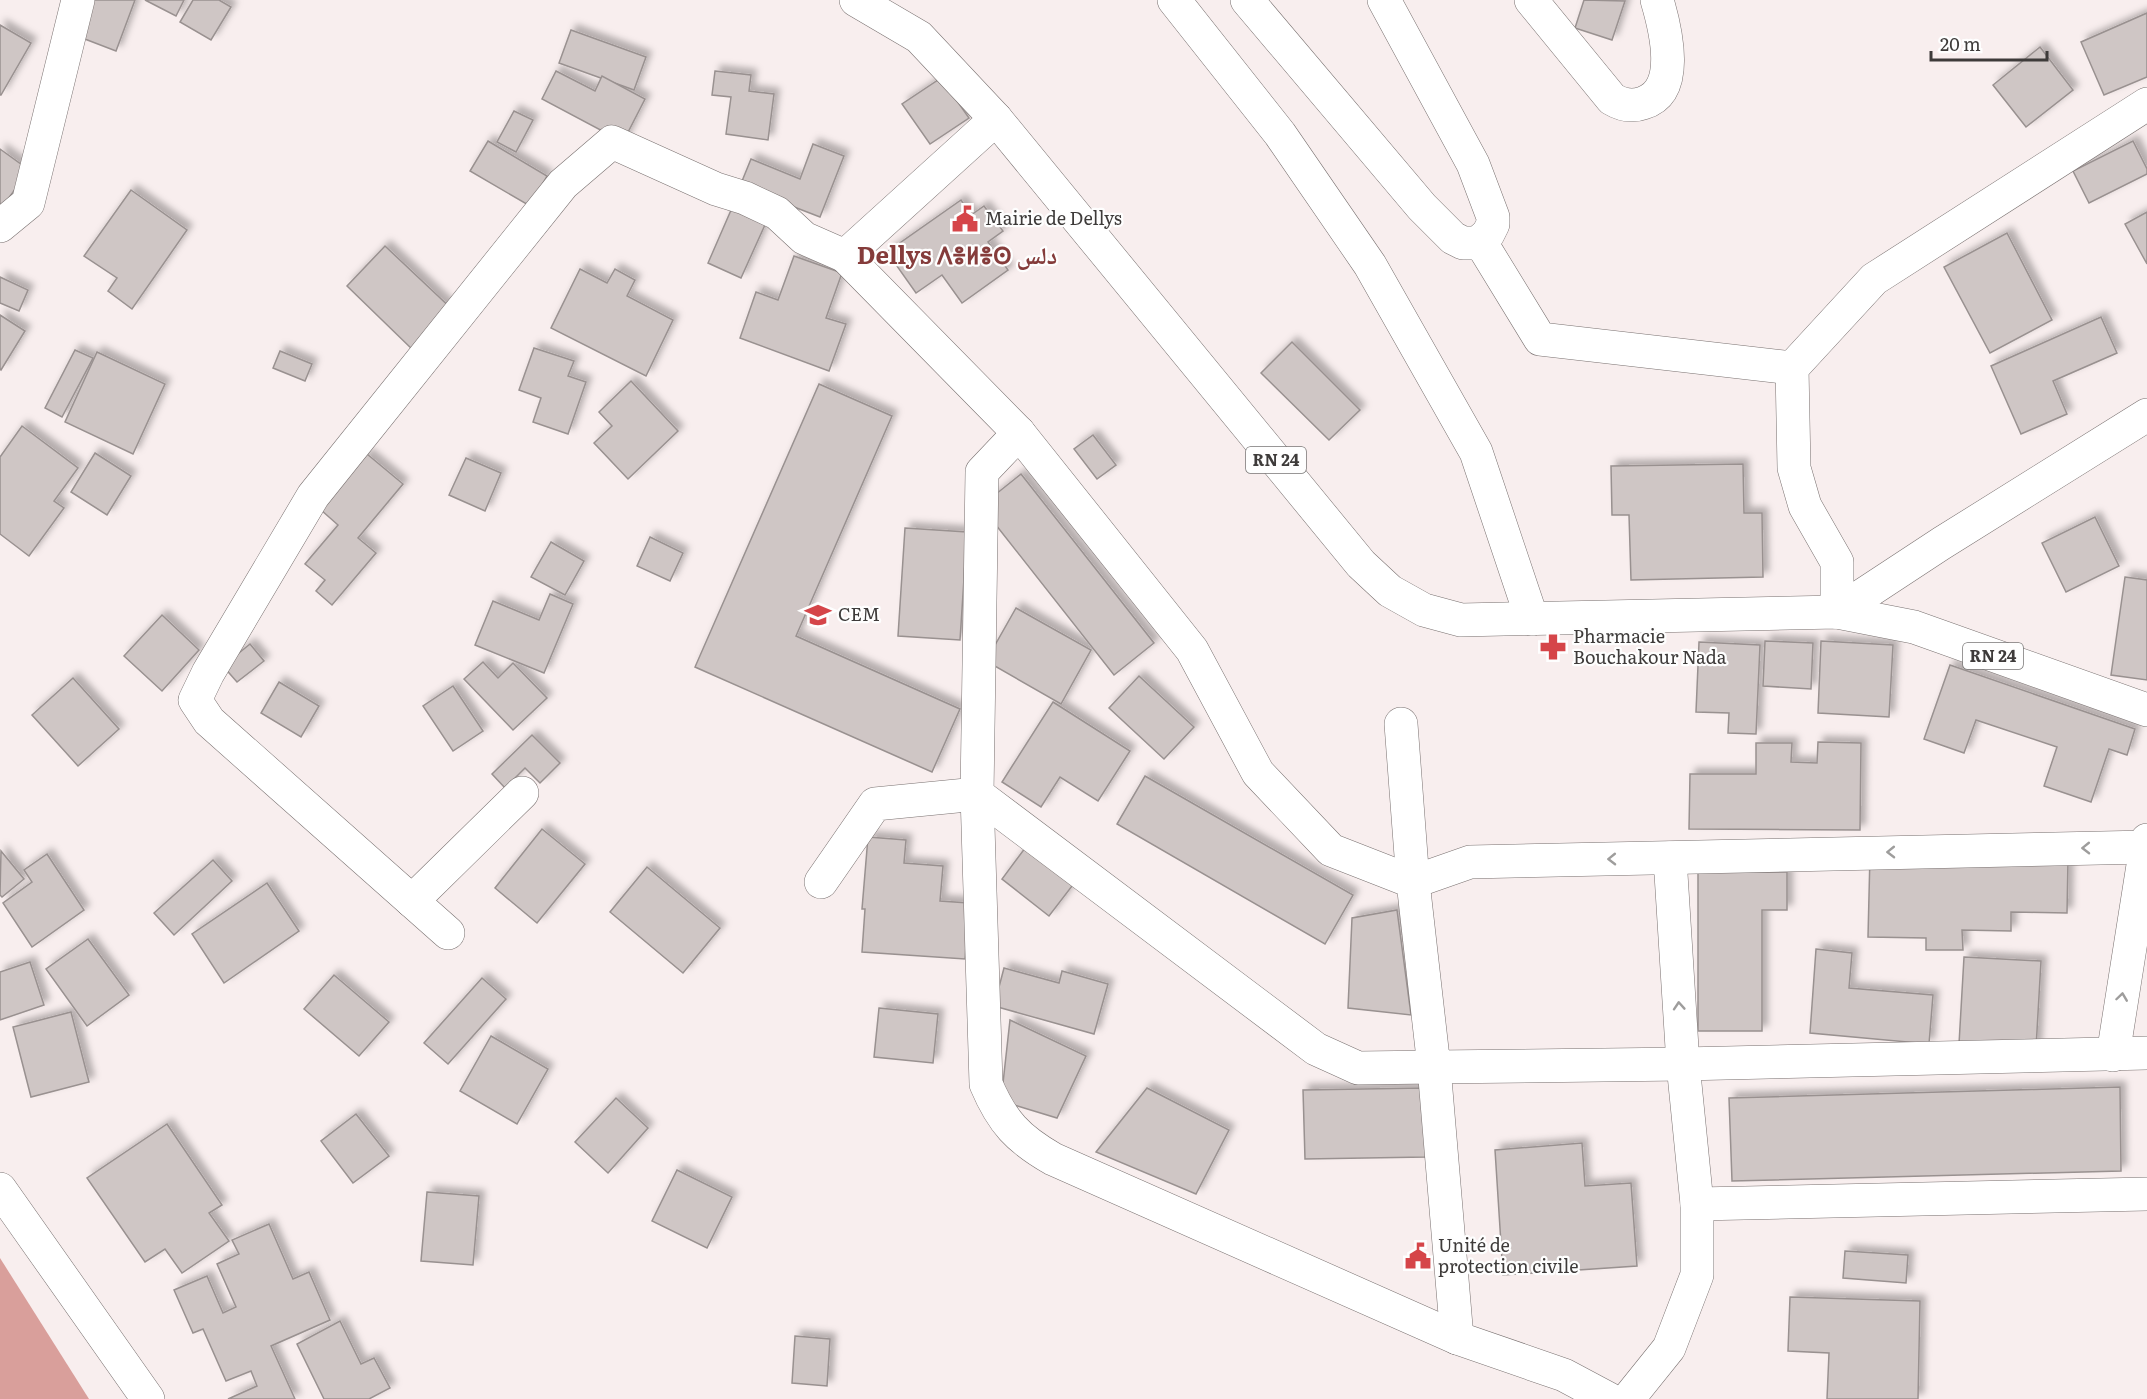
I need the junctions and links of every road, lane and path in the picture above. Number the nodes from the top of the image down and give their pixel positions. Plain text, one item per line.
1 (78, 0) edge
2 (856, 0) edge
3 (1174, 0) edge
4 (1247, 0) edge
5 (1384, 0) edge
6 (1531, 0) edge
7 (1657, 0) edge
8 (2147, 104) edge
9 (996, 119) junction
10 (0, 226) edge
11 (1480, 241) junction
12 (845, 255) junction
13 (1792, 368) junction
14 (2147, 415) edge
15 (1019, 433) junction
16 (1837, 612) junction
17 (1532, 619) junction
18 (2147, 710) edge
19 (1401, 724) dead end
20 (522, 793) dead end
21 (977, 794) junction
22 (2146, 844) edge
23 (1670, 858) junction
24 (821, 882) dead end
25 (1413, 882) junction
26 (412, 901) junction
27 (448, 933) dead end
28 (2147, 1053) edge
29 (2113, 1055) junction
30 (1683, 1064) junction
31 (1434, 1067) junction
32 (0, 1189) edge
33 (2147, 1194) edge
34 (1697, 1204) junction
35 (1457, 1338) junction
36 (148, 1399) edge
37 (1609, 1399) edge
38 (1628, 1399) edge

1 - 10 street
2 - 9 street, RN 24
3 - 17 street
4 - 11 street
5 - 11 street
6 - 7 street
8 - 13 street
9 - 12 street
9 - 17 street, RN 24
11 - 13 street
12 - 15 street
12 - 26 street
13 - 16 street
14 - 16 street
15 - 21 street
15 - 25 street
16 - 17 street, RN 24
16 - 18 street, RN 24
19 - 25 street
20 - 26 street
21 - 24 street
21 - 31 street
21 - 35 street
22 -> 23 street
29 -> 22 street
23 -> 25 street
30 -> 23 street
25 - 31 street
26 - 27 street
28 - 29 street
29 - 30 street
30 - 31 street
30 - 34 street
31 - 35 street
32 - 36 street
33 - 34 street
34 - 38 street
35 - 37 street

